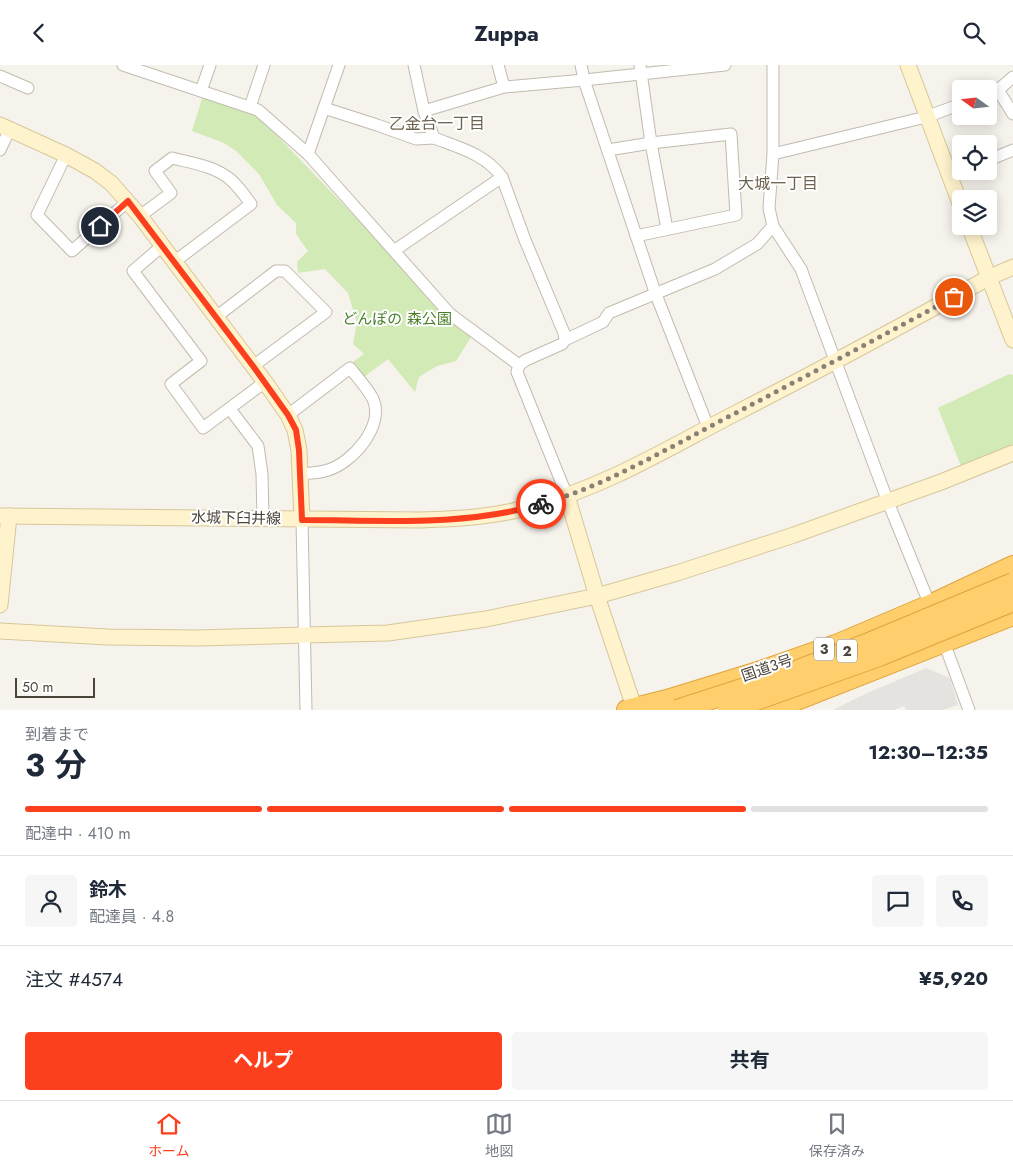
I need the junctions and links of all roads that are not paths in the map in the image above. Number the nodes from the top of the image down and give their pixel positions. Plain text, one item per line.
1 (123, 65) edge
2 (210, 65) edge
3 (264, 65) edge
4 (339, 65) edge
5 (414, 65) edge
6 (498, 65) edge
7 (581, 65) edge
8 (725, 65) edge
9 (773, 65) edge
10 (908, 65) edge
11 (154, 70) edge
12 (641, 70) edge
13 (0, 77) edge
14 (1013, 77) edge
15 (584, 80) junction
16 (504, 87) junction
17 (28, 88) dead end
18 (998, 88) edge
19 (201, 91) junction
20 (998, 98) edge
21 (250, 107) junction
22 (952, 107) edge
23 (324, 108) junction
24 (424, 111) junction
25 (1013, 114) edge
26 (926, 117) junction
27 (5, 127) edge
28 (434, 139) junction
29 (650, 143) junction
30 (0, 150) edge
31 (1013, 150) edge
32 (608, 151) junction
33 (308, 154) junction
34 (773, 154) junction
35 (66, 155) junction
36 (997, 157) edge
37 (952, 166) edge
38 (502, 177) junction
39 (128, 201) junction
40 (140, 216) junction
41 (773, 226) junction
42 (667, 229) junction
43 (972, 235) edge
44 (636, 236) junction
45 (162, 246) junction
46 (395, 250) junction
47 (174, 262) junction
48 (1013, 267) edge
49 (988, 278) junction
50 (656, 293) junction
51 (216, 317) junction
52 (565, 340) junction
53 (1013, 340) edge
54 (835, 362) junction
55 (519, 365) junction
56 (253, 366) junction
57 (265, 382) junction
58 (230, 409) junction
59 (288, 415) junction
60 (708, 427) junction
61 (1013, 453) edge
62 (301, 474) junction
63 (567, 496) junction
64 (888, 501) junction
65 (5, 516) edge
66 (264, 518) junction
67 (302, 520) junction
68 (1013, 566) edge
69 (1013, 583) edge
70 (597, 596) junction
71 (1013, 601) edge
72 (0, 605) edge
73 (930, 605) junction
74 (1013, 615) edge
75 (0, 631) edge
76 (305, 635) junction
77 (944, 643) junction
78 (632, 709) edge
79 (306, 710) edge
80 (677, 710) edge
81 (728, 710) edge
82 (771, 710) edge
83 (969, 710) edge

1 - 11 street
2 - 19 street
3 - 21 street
4 - 23 street
5 - 24 street
6 - 16 street
7 - 15 street
8 - 12 street
9 - 34 street
10 - 26 street
11 - 19 street
12 - 15 street
12 - 29 street
13 - 17 street
14 - 18 street
15 - 16 street
15 - 32 street
16 - 24 street
19 - 21 street
20 - 25 street
21 - 33 street
22 - 26 street
23 - 28 street
23 - 33 street
24 - 28 street
26 - 34 street
26 - 37 street
27 - 30 street
27 - 35 street
28 - 38 street
29 - 32 street
29 - 42 street
29 - 42 street
31 - 36 street
32 - 44 street
33 - 46 street
34 - 41 street
35 - 39 street
35 - 39 street
38 - 46 street
38 - 52 street
39 - 40 street
40 - 45 street
40 - 47 street
41 - 50 street
41 - 54 street
42 - 44 street
43 - 49 street
44 - 50 street
45 - 47 street
45 - 58 street
46 - 55 street
47 - 51 street
48 - 49 street, 水城下臼井線
49 - 53 street
49 - 54 street, 水城下臼井線
50 - 52 street
50 - 60 street
51 - 56 street
51 - 56 street
52 - 55 street
54 - 60 street, 水城下臼井線
54 - 64 street
55 - 63 street
56 - 57 street
57 - 58 street
57 - 59 street
58 - 66 street
59 - 62 street
59 - 62 street
60 - 63 street, 水城下臼井線
61 - 64 street
62 - 67 street
63 - 67 street, 水城下臼井線
63 - 70 street
64 - 70 street
64 - 73 street
65 - 66 street, 水城下臼井線
65 - 72 street
66 - 67 street, 水城下臼井線
67 - 76 street
68 - 73 highway, 国道3号 / 3
69 - 80 highway, 2, bridge
70 - 76 street
70 - 78 street
71 - 81 highway, 2, bridge
73 - 77 street
73 - 78 highway, 国道3号 / 3
74 - 77 highway
75 - 76 street
76 - 79 street
77 - 82 highway
77 - 83 street

